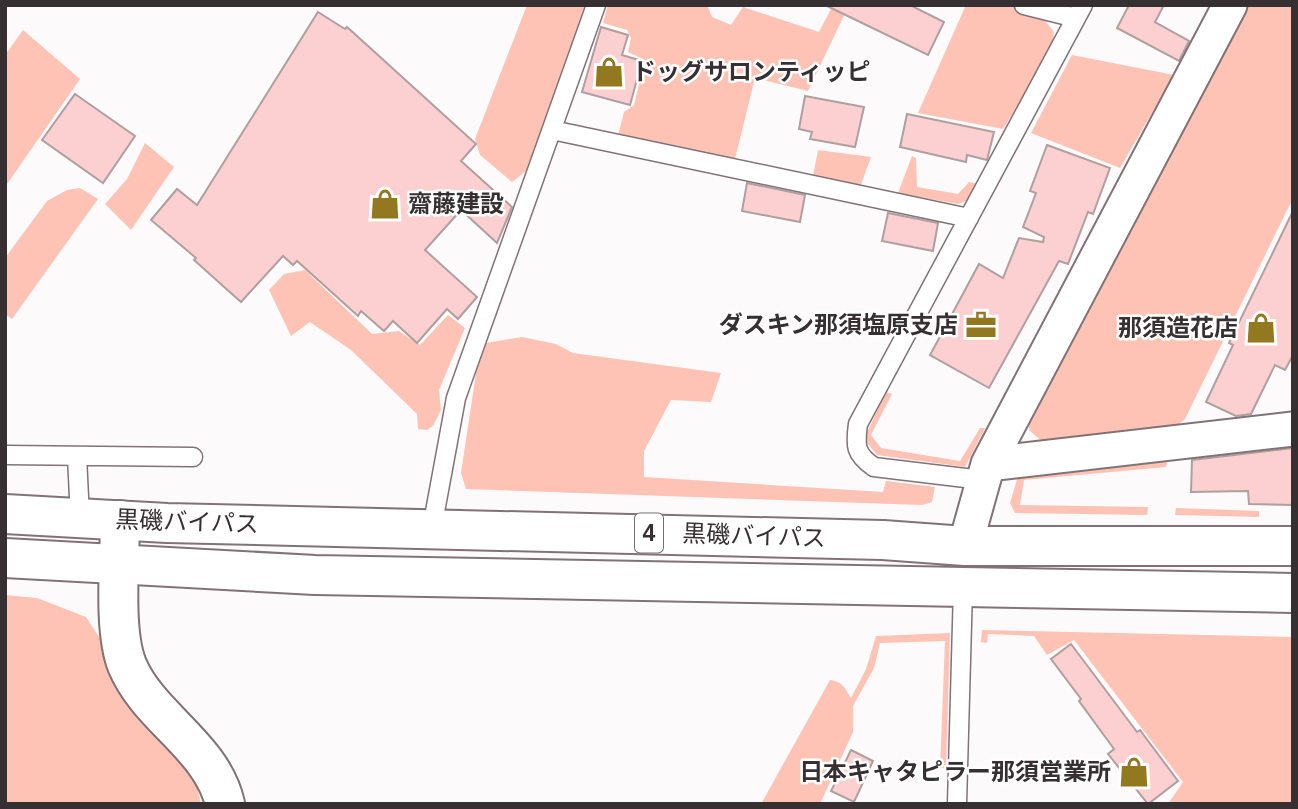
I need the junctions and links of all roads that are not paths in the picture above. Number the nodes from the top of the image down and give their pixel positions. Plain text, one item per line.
1 (596, 5) edge
2 (1024, 5) edge
3 (1230, 5) edge
4 (1080, 12) edge
5 (552, 130) junction
6 (969, 218) junction
7 (1293, 429) edge
8 (5, 455) edge
9 (77, 456) junction
10 (193, 457) dead end
11 (985, 472) junction
12 (5, 514) edge
13 (80, 518) junction
14 (120, 520) junction
15 (432, 528) junction
16 (965, 546) junction
17 (1293, 546) edge
18 (5, 558) edge
19 (120, 564) junction
20 (962, 587) junction
21 (1293, 593) edge
22 (225, 804) edge
23 (957, 804) edge

1 - 5 lane
2 - 4 lane
3 - 11 street
4 - 6 lane
5 - 6 lane
5 - 15 lane
6 - 11 lane
7 - 11 street
8 - 9 lane
9 - 10 lane
9 - 13 lane
11 - 16 street
12 - 13 main road, 黒磯バイパス / 4
13 - 14 main road, 黒磯バイパス / 4
14 - 15 main road, 黒磯バイパス / 4
14 - 19 main road
15 - 16 main road, 黒磯バイパス / 4
16 - 17 main road, 黒磯バイパス / 4
16 - 20 main road
18 - 19 main road, 黒磯バイパス / 4
19 - 20 main road, 黒磯バイパス / 4
19 - 22 main road
20 - 21 main road, 黒磯バイパス / 4
20 - 23 lane

